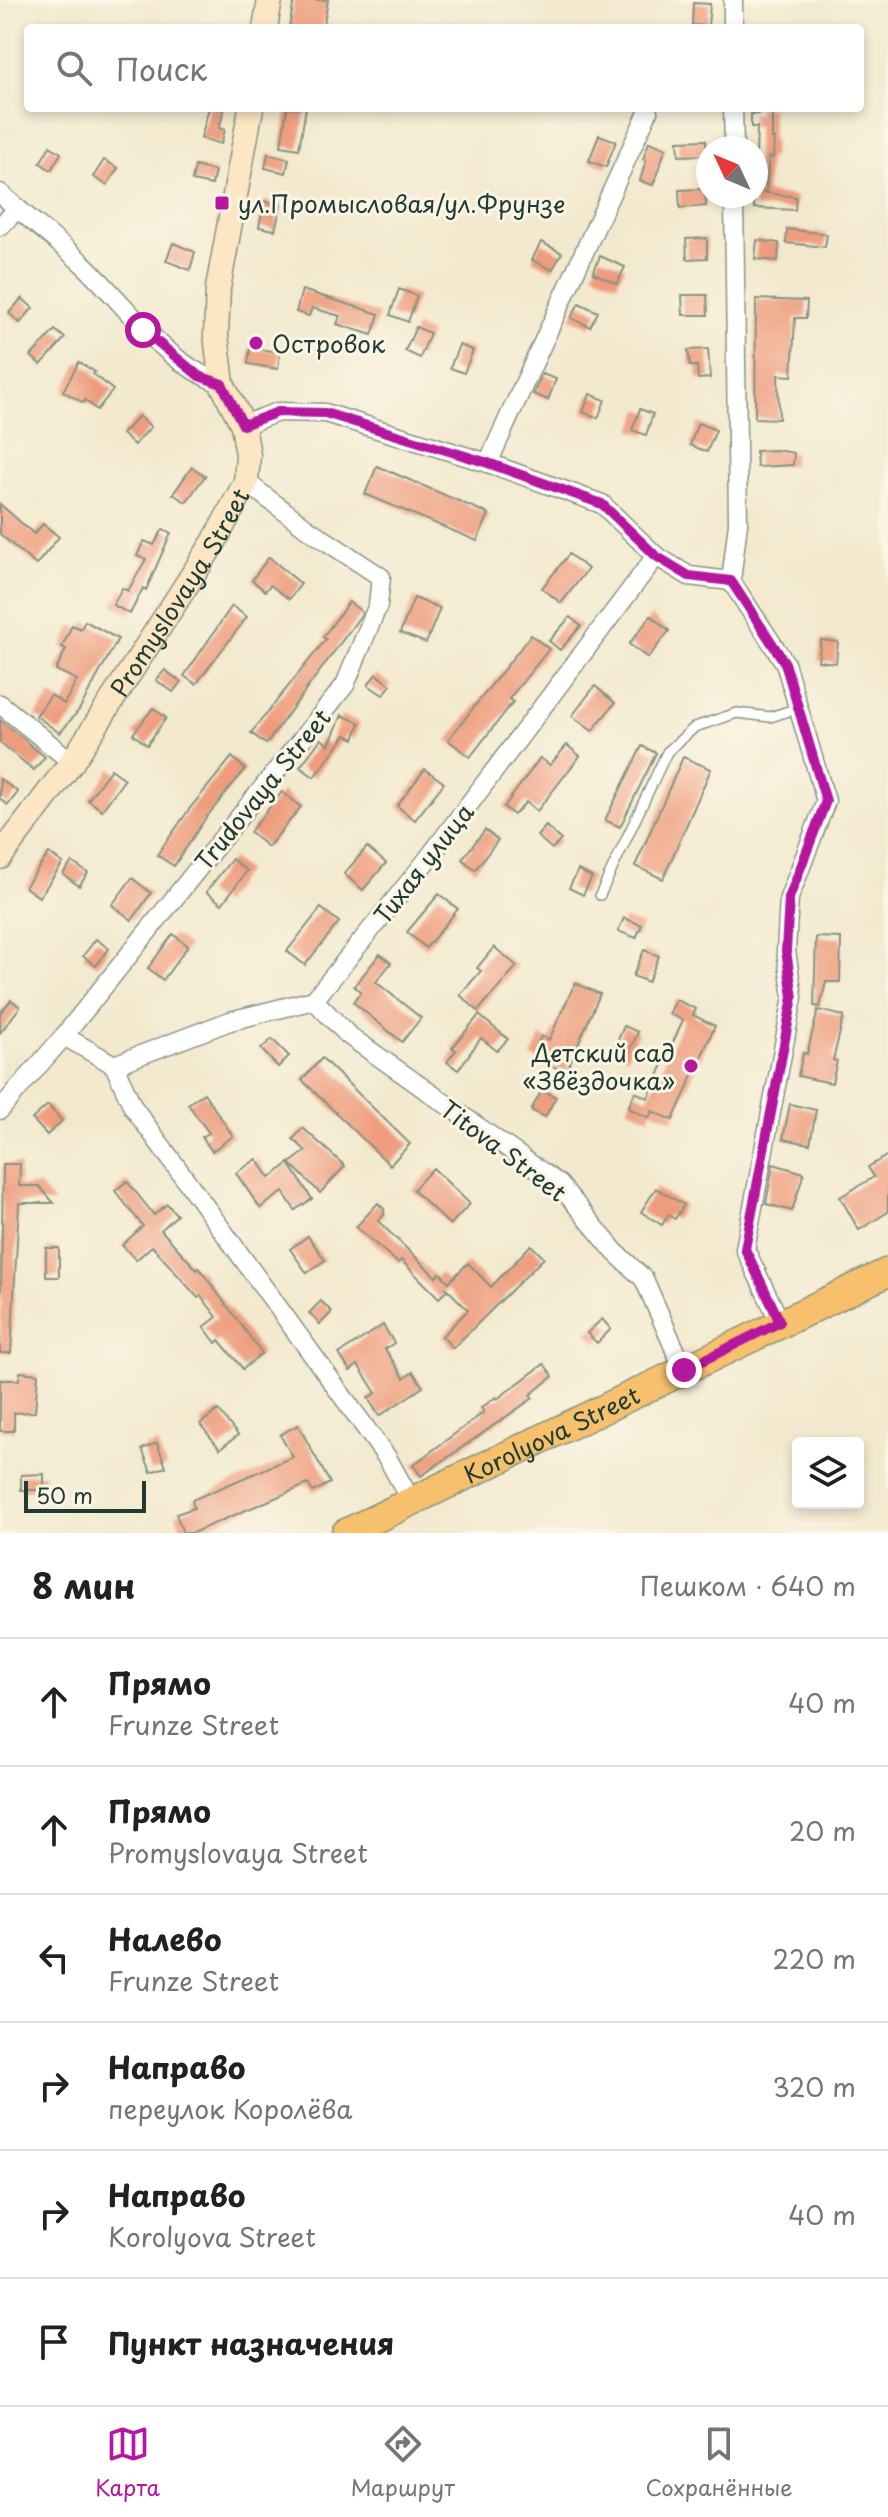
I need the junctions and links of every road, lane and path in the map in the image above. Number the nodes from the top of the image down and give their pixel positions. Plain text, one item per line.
1 (270, 0) edge
2 (733, 0) edge
3 (266, 24) edge
4 (733, 24) edge
5 (250, 112) edge
6 (648, 112) dead end
7 (733, 112) edge
8 (734, 136) edge
9 (0, 193) edge
10 (734, 208) edge
11 (18, 209) junction
12 (0, 226) edge
13 (222, 384) junction
14 (243, 425) junction
15 (488, 463) junction
16 (246, 482) junction
17 (656, 556) junction
18 (731, 581) junction
19 (0, 704) edge
20 (798, 708) junction
21 (72, 762) junction
22 (0, 857) edge
23 (600, 895) dead end
24 (314, 1000) junction
25 (64, 1036) junction
26 (114, 1065) junction
27 (0, 1110) edge
28 (888, 1272) edge
29 (780, 1322) junction
30 (684, 1370) junction
31 (411, 1501) junction
32 (346, 1533) edge

1 - 3 street
2 - 4 street
5 - 13 street, Promyslovaya Street
6 - 15 street
7 - 8 street
9 - 11 street
10 - 18 street
11 - 12 street
11 - 13 street
13 - 14 street, Promyslovaya Street
14 - 15 street
14 - 16 street, Promyslovaya Street
15 - 17 street
16 - 21 street, Promyslovaya Street
16 - 25 street, Trudovaya Street
17 - 18 street
17 - 24 street, Тихая улица
18 - 20 street
19 - 21 street
20 - 23 lane
20 - 29 street
21 - 22 street, Promyslovaya Street
24 - 26 street
24 - 30 street, Titova Street
25 - 26 street
25 - 27 street, Trudovaya Street
26 - 31 street
28 - 29 main road, Korolyova Street
29 - 30 main road, Korolyova Street
30 - 31 main road, Korolyova Street
31 - 32 main road, Korolyova Street

